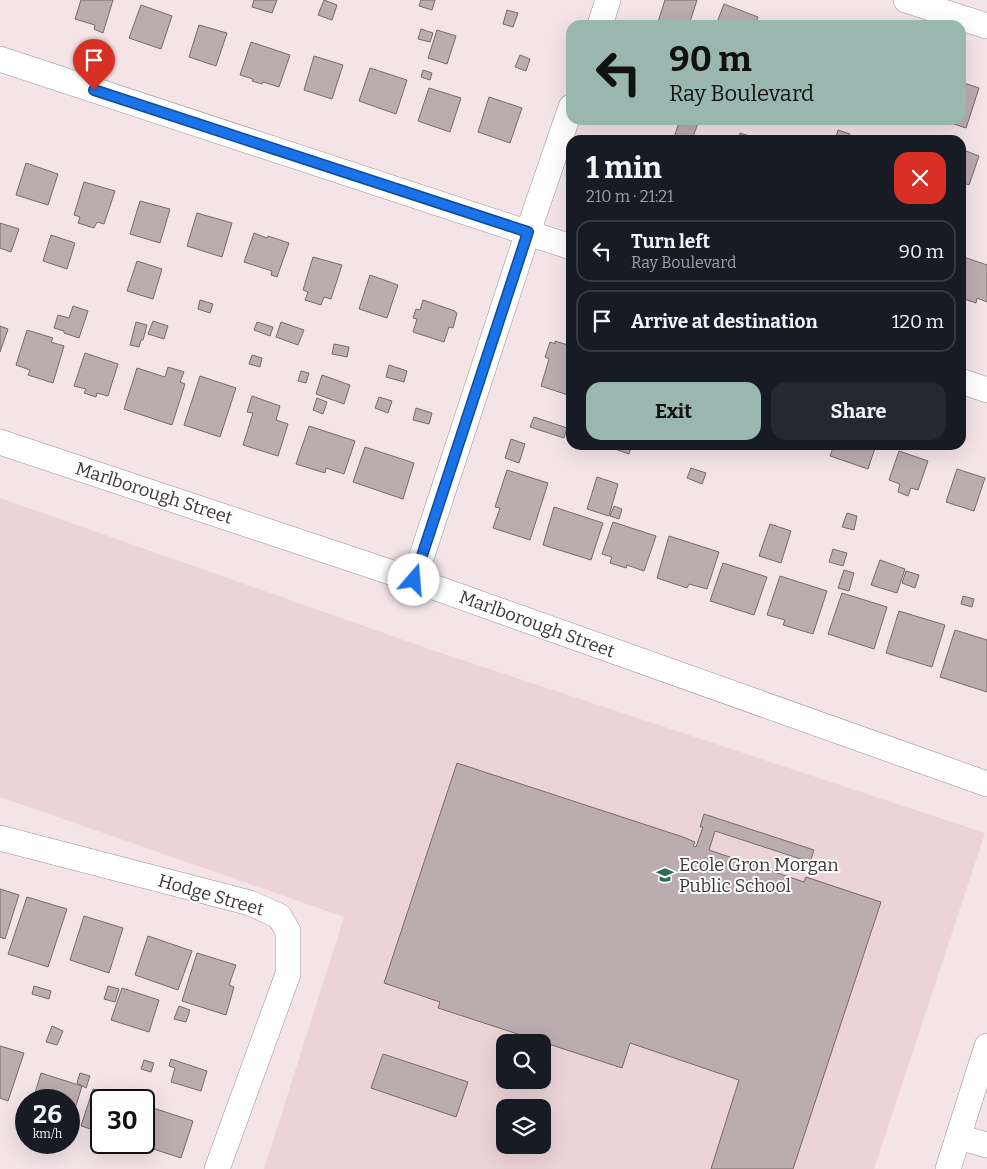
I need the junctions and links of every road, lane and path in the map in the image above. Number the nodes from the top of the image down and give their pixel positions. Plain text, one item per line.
1 (608, 0) edge
2 (906, 0) edge
3 (602, 20) edge
4 (987, 26) edge
5 (0, 59) edge
6 (566, 122) edge
7 (528, 232) junction
8 (566, 245) edge
9 (966, 383) edge
10 (987, 390) edge
11 (0, 442) edge
12 (414, 580) junction
13 (987, 784) edge
14 (0, 838) edge
15 (987, 1046) edge
16 (958, 1137) junction
17 (987, 1145) edge
18 (217, 1169) edge
19 (948, 1169) edge

1 - 3 street
2 - 4 street
5 - 7 street
6 - 7 street
7 - 8 street
7 - 12 street
9 - 10 street
11 - 12 street, Marlborough Street
12 - 13 street, Marlborough Street
14 - 18 street, Hodge Street
15 - 16 street
16 - 17 street
16 - 19 street

